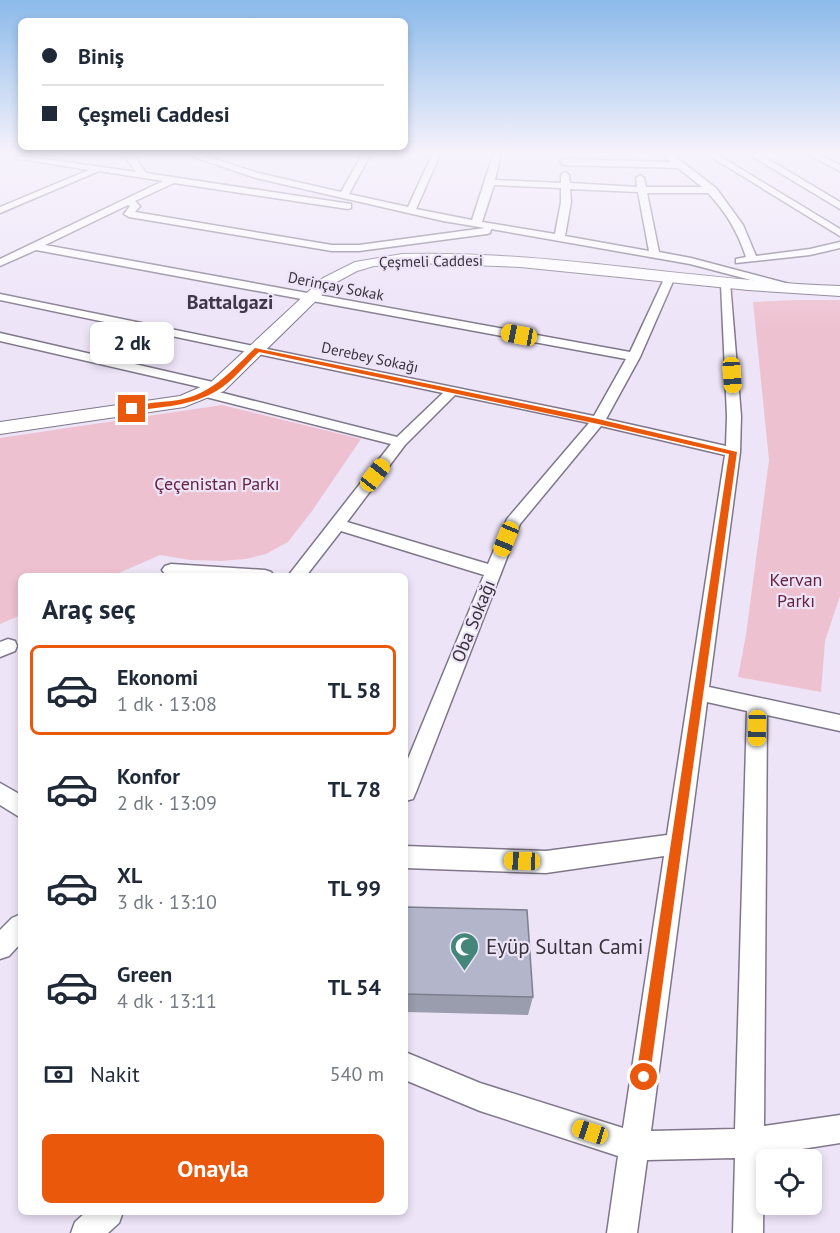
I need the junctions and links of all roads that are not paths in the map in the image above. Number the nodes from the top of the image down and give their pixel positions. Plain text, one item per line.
1 (107, 213) edge
2 (130, 213) edge
3 (395, 213) edge
4 (421, 213) edge
5 (480, 213) edge
6 (564, 213) edge
7 (647, 213) edge
8 (730, 213) edge
9 (807, 213) edge
10 (443, 218) junction
11 (476, 224) junction
12 (506, 229) junction
13 (840, 232) edge
14 (559, 239) junction
15 (840, 245) edge
16 (32, 246) junction
17 (655, 256) junction
18 (752, 259) junction
19 (0, 263) edge
20 (712, 267) junction
21 (670, 277) junction
22 (726, 284) junction
23 (801, 290) junction
24 (840, 291) edge
25 (311, 296) junction
26 (0, 297) edge
27 (0, 337) edge
28 (257, 350) junction
29 (634, 357) junction
30 (212, 390) junction
31 (452, 391) junction
32 (598, 421) junction
33 (0, 428) edge
34 (400, 442) junction
35 (733, 452) junction
36 (337, 524) junction
37 (171, 570) dead end
38 (493, 572) junction
39 (218, 573) edge
40 (299, 573) edge
41 (700, 693) junction
42 (757, 705) junction
43 (840, 723) edge
44 (408, 784) edge
45 (0, 792) edge
46 (18, 806) edge
47 (676, 844) junction
48 (408, 857) edge
49 (18, 929) edge
50 (0, 947) edge
51 (408, 1067) edge
52 (840, 1129) edge
53 (749, 1143) junction
54 (634, 1146) junction
55 (105, 1215) edge
56 (86, 1233) edge
57 (622, 1233) edge
58 (748, 1233) edge

1 - 16 street
2 - 12 street
3 - 10 street
4 - 10 street
5 - 11 street
6 - 14 street
7 - 17 street
8 - 18 street
9 - 13 street
10 - 11 street
11 - 12 street
12 - 14 street
14 - 17 street
15 - 18 street
16 - 19 street
16 - 25 street, Derinçay Sokak
17 - 20 street
18 - 20 street
20 - 23 street
21 - 22 street, Çeşmeli Caddesi
21 - 25 street, Çeşmeli Caddesi
21 - 29 street, Oba Sokağı
22 - 23 street, Çeşmeli Caddesi
22 - 35 street
23 - 24 street, Çeşmeli Caddesi
25 - 28 street, Çeşmeli Caddesi
25 - 29 street, Derinçay Sokak
26 - 28 street, Derebey Sokağı
27 - 30 street
28 - 30 street, Çeşmeli Caddesi
28 - 31 street, Derebey Sokağı
29 - 32 street, Oba Sokağı
30 - 33 street, Çeşmeli Caddesi
30 - 34 street
31 - 32 street, Derebey Sokağı
31 - 34 street
32 - 35 street, Derebey Sokağı
32 - 38 street, Oba Sokağı
34 - 36 street
35 - 41 street
36 - 38 street
36 - 40 street
37 - 39 street
38 - 44 street, Oba Sokağı
41 - 42 street
41 - 47 street
42 - 43 street
42 - 53 street
45 - 46 street
47 - 48 street
47 - 54 street
49 - 50 street
51 - 54 street
52 - 53 street
53 - 54 street
53 - 58 street
54 - 57 street
55 - 56 street

